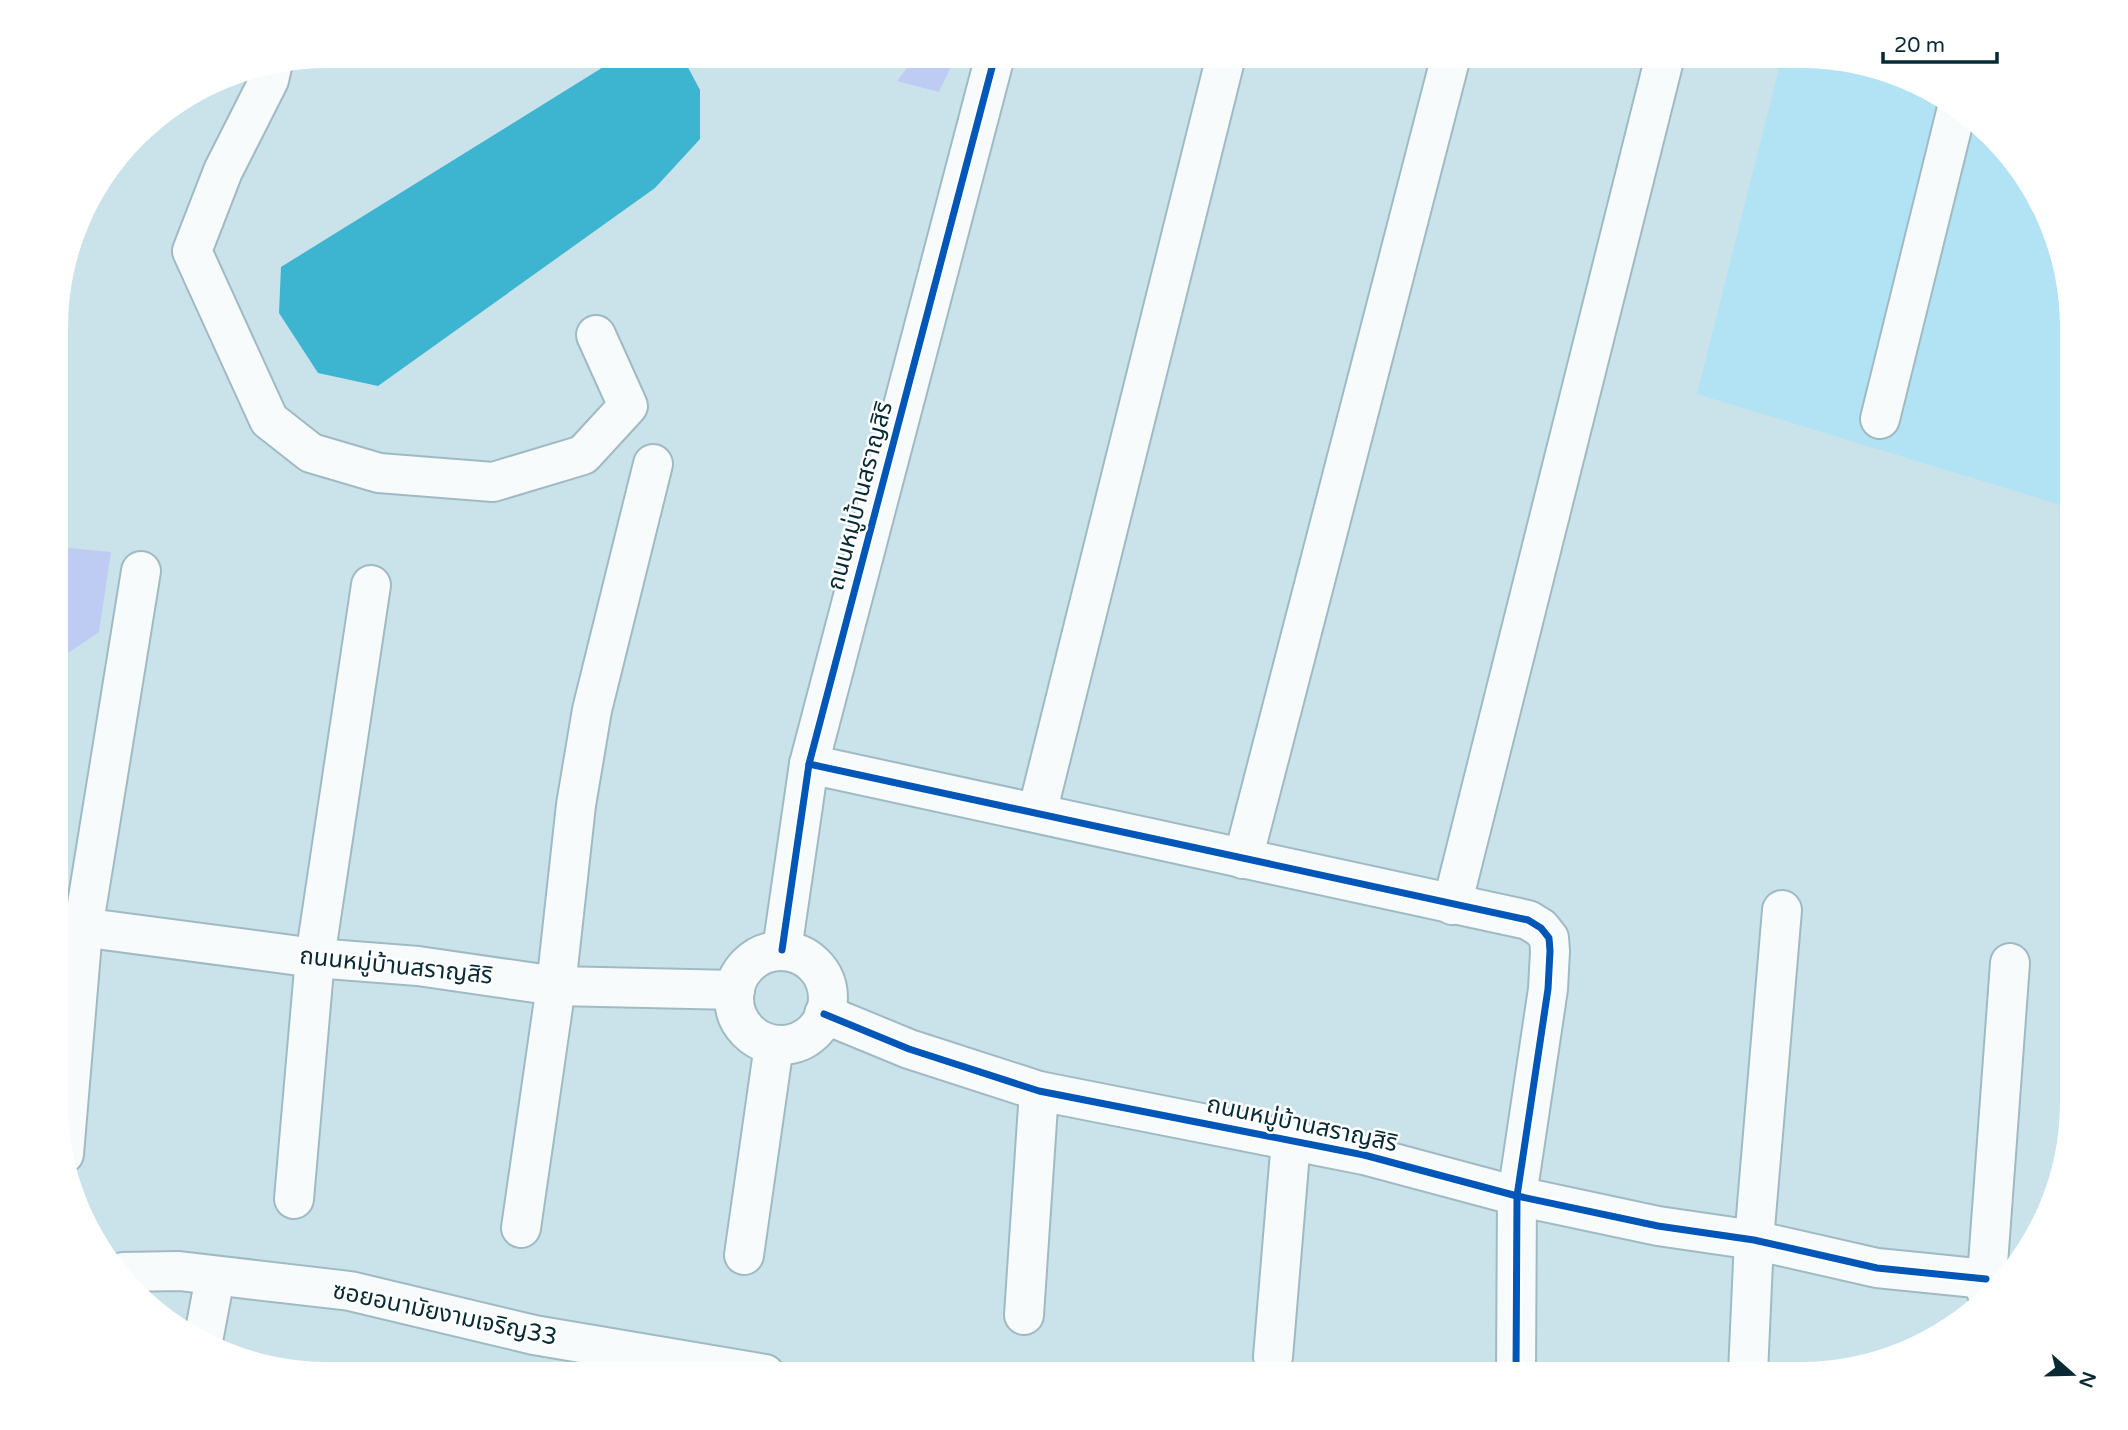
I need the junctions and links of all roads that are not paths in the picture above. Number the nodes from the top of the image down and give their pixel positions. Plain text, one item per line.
1 (993, 68) edge
2 (1223, 68) edge
3 (1448, 68) edge
4 (1662, 68) edge
5 (270, 74) edge
6 (1954, 119) edge
7 (596, 335) dead end
8 (1880, 419) dead end
9 (653, 464) dead end
10 (141, 571) dead end
11 (371, 585) dead end
12 (809, 764) junction
13 (1037, 813) junction
14 (1243, 859) junction
15 (1452, 905) junction
16 (1782, 910) dead end
17 (71, 926) edge
18 (782, 950) junction
19 (315, 958) junction
20 (2010, 963) dead end
21 (556, 986) junction
22 (735, 990) junction
23 (824, 1014) junction
24 (68, 1024) edge
25 (774, 1045) junction
26 (1039, 1091) junction
27 (1291, 1140) junction
28 (1517, 1196) junction
29 (294, 1199) dead end
30 (521, 1228) dead end
31 (1754, 1240) junction
32 (744, 1255) dead end
33 (130, 1272) edge
34 (215, 1277) junction
35 (1986, 1284) edge
36 (1986, 1285) edge
37 (1024, 1315) dead end
38 (205, 1331) edge
39 (1273, 1357) dead end
40 (694, 1362) edge
41 (1516, 1362) edge
42 (1748, 1362) edge

1 - 12 street, ถนนหมู่บ้านสราญสิริ
2 - 13 street
3 - 14 street
4 - 15 street
5 - 7 street
6 - 8 street
9 - 21 street
10 - 17 street
11 - 19 street
12 - 13 street
12 - 18 street, ถนนหมู่บ้านสราญสิริ
13 - 14 street
14 - 15 street
15 - 28 street
16 - 31 street
17 - 19 street, ถนนหมู่บ้านสราญสิริ
17 - 24 street
18 - 22 street
18 - 23 street
19 - 21 street, ถนนหมู่บ้านสราญสิริ
19 - 29 street
20 - 35 street
21 - 22 street, ถนนหมู่บ้านสราญสิริ
21 - 30 street
22 - 25 street
23 - 25 street
23 - 26 street, ถนนหมู่บ้านสราญสิริ
25 - 32 street
26 - 27 street, ถนนหมู่บ้านสราญสิริ
26 - 37 street
27 - 28 street, ถนนหมู่บ้านสราญสิริ
27 - 39 street
28 - 31 street, ถนนหมู่บ้านสราญสิริ
28 - 41 street
31 - 36 street, ถนนหมู่บ้านสราญสิริ
31 - 42 street
33 - 34 street, ซอยอนามัยงามเจริญ33
34 - 38 street
34 - 40 street, ซอยอนามัยงามเจริญ33

